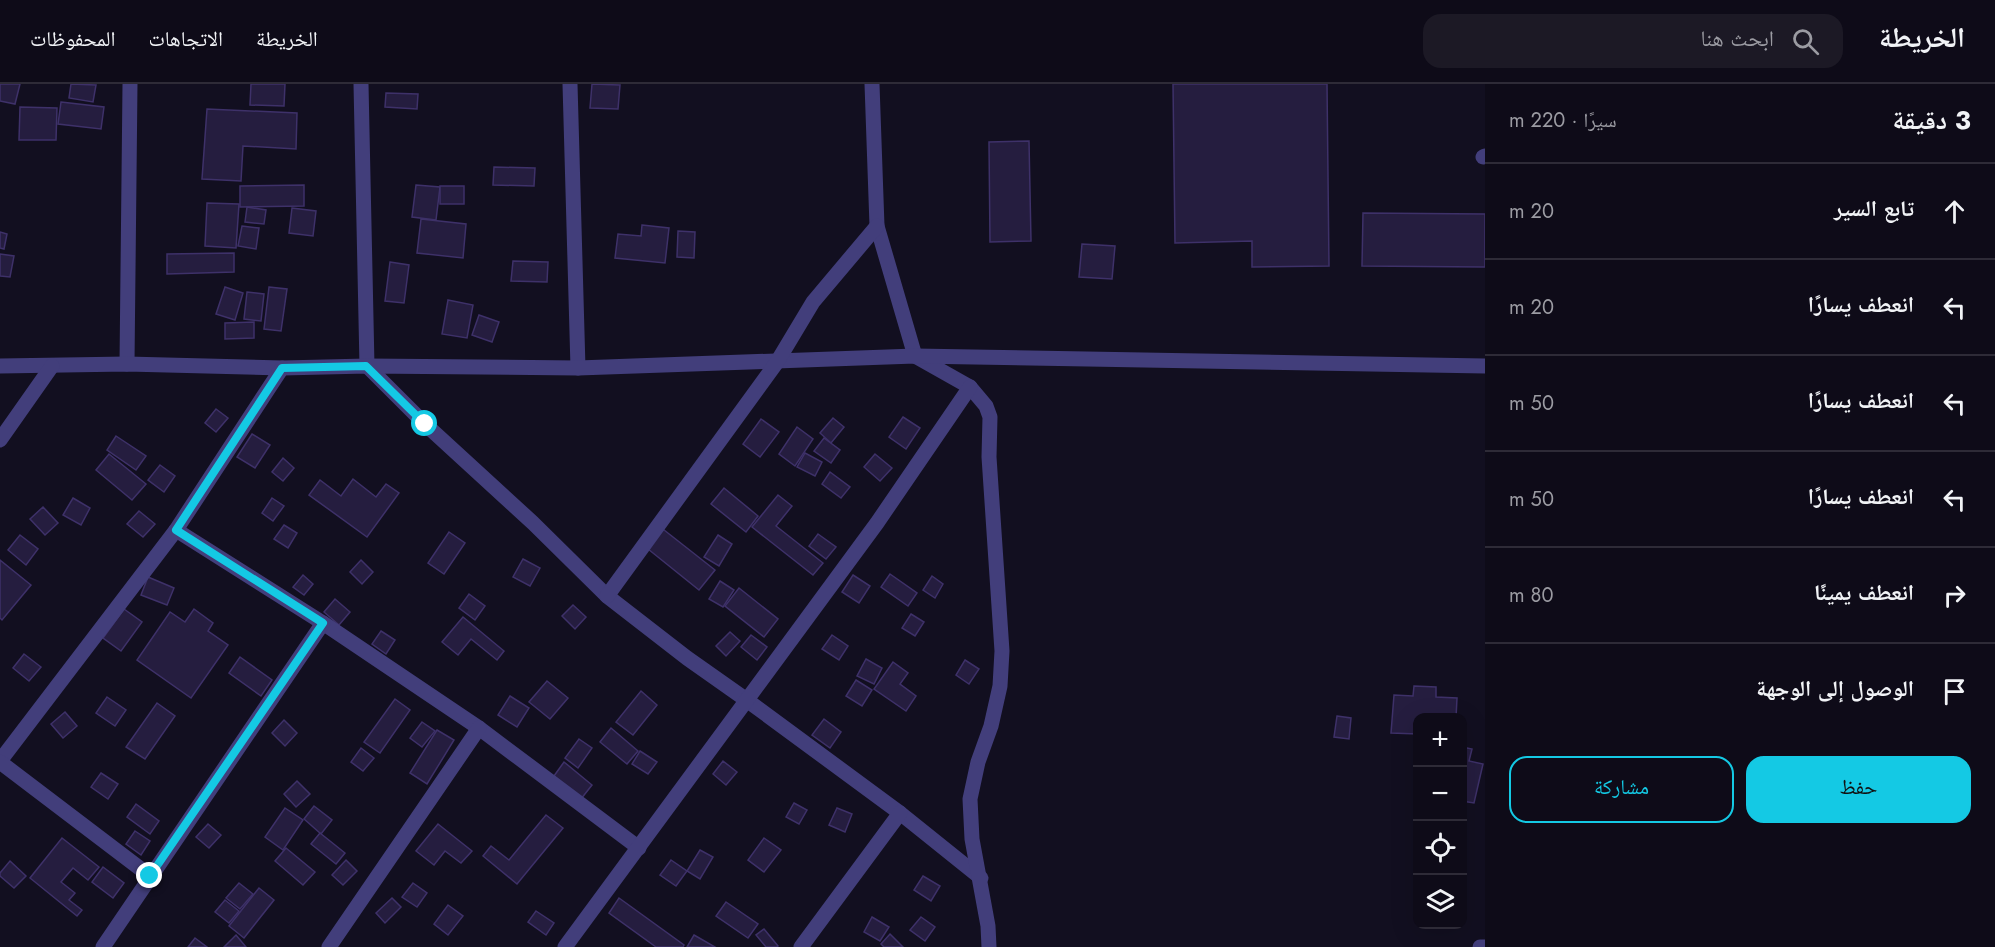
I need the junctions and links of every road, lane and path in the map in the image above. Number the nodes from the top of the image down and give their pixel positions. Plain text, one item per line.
1 (130, 84) edge
2 (361, 84) edge
3 (570, 84) edge
4 (872, 84) edge
5 (877, 226) junction
6 (915, 356) junction
7 (777, 362) junction
8 (127, 364) junction
9 (0, 366) edge
10 (52, 366) junction
11 (366, 366) junction
12 (1485, 366) edge
13 (282, 368) junction
14 (578, 368) junction
15 (970, 387) junction
16 (0, 440) edge
17 (176, 530) junction
18 (607, 596) junction
19 (323, 623) junction
20 (748, 701) junction
21 (479, 728) junction
22 (0, 762) edge
23 (900, 813) junction
24 (639, 848) junction
25 (150, 876) junction
26 (981, 878) junction
27 (103, 947) edge
28 (329, 947) edge
29 (565, 947) edge
30 (801, 947) edge
31 (989, 947) edge
32 (1480, 947) edge
33 (1485, 947) edge

1 - 8 street
2 - 11 street
3 - 14 street
4 - 5 street
5 - 6 street
5 - 7 street
6 - 7 street
6 - 12 street
6 - 15 street
7 - 14 street
7 - 18 street
8 - 10 street
8 - 13 street
9 - 10 street
10 - 16 street
11 - 13 street
11 - 14 street
11 - 18 street
13 - 17 street
15 - 20 street
15 - 26 street
17 - 19 street
17 - 22 street
18 - 20 street
19 - 21 street
19 - 25 street
20 - 23 street
20 - 24 street
21 - 24 street
21 - 28 street
22 - 25 street
23 - 26 street
23 - 30 street
24 - 29 street
25 - 27 street
26 - 31 street
32 - 33 street

